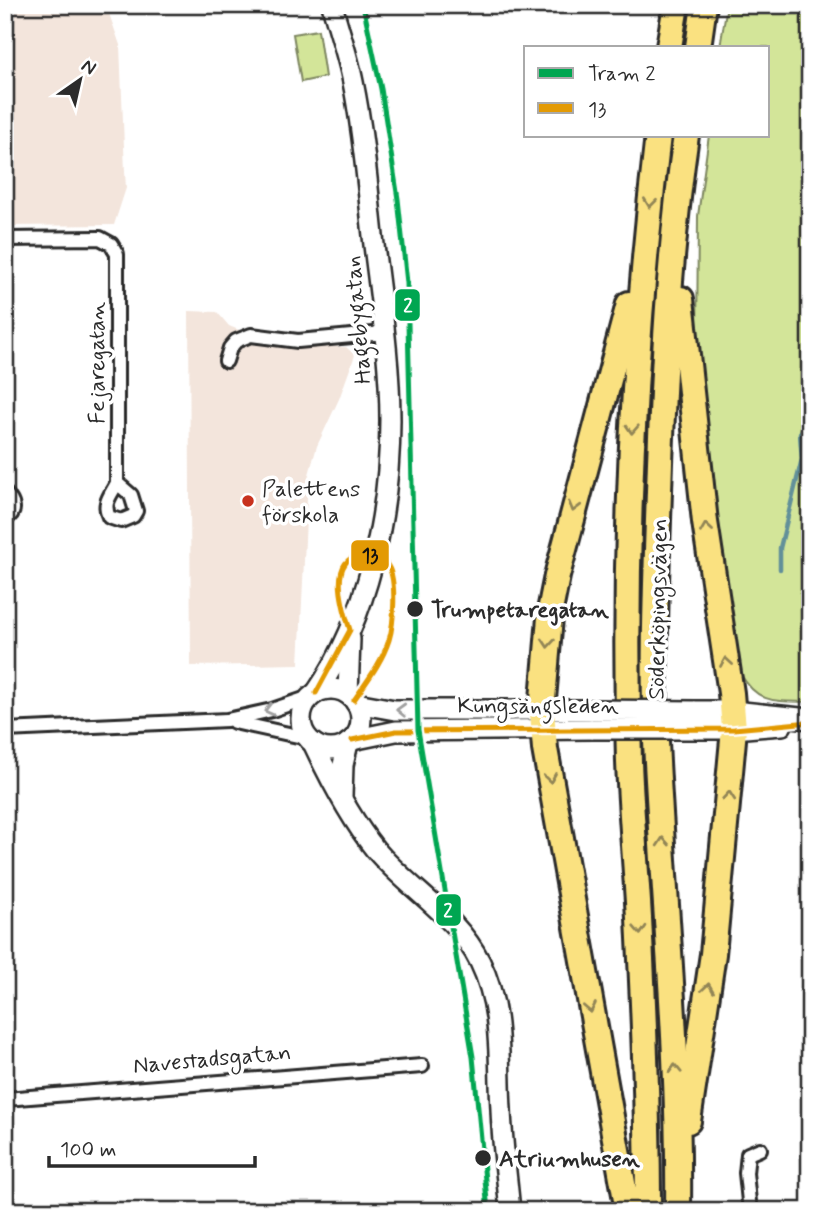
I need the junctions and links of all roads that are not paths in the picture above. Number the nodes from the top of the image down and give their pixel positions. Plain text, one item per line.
1 (332, 5) edge
2 (676, 5) edge
3 (704, 5) edge
4 (669, 46) edge
5 (698, 46) edge
6 (657, 136) edge
7 (686, 136) edge
8 (674, 233) junction
9 (5, 239) edge
10 (644, 252) junction
11 (384, 333) junction
12 (226, 361) dead end
13 (117, 483) dead end
14 (5, 493) edge
15 (5, 519) edge
16 (351, 630) junction
17 (313, 695) junction
18 (352, 699) junction
19 (227, 720) junction
20 (543, 720) junction
21 (733, 720) junction
22 (810, 720) edge
23 (5, 730) edge
24 (310, 741) junction
25 (350, 742) junction
26 (342, 797) junction
27 (422, 1066) dead end
28 (5, 1099) edge
29 (760, 1149) dead end
30 (678, 1177) junction
31 (510, 1211) edge
32 (628, 1211) edge
33 (648, 1211) edge
34 (678, 1211) edge
35 (750, 1211) edge

1 - 11 street, Hagebygatan
2 - 4 highway
3 - 5 highway
6 -> 10 highway, Söderköpingsvägen
7 - 8 highway, Söderköpingsvägen
21 -> 8 highway
30 -> 8 highway, Söderköpingsvägen
9 - 13 street, Fejaregatan
10 -> 20 highway
10 -> 33 highway, Söderköpingsvägen
11 - 12 street
11 - 16 street, Hagebygatan
14 - 15 street
16 - 17 street, Hagebygatan
16 - 18 street, Hagebygatan
17 - 18 street
17 -> 19 street
17 - 24 street
20 -> 18 street, Kungsängsleden
18 - 25 street
19 - 23 street
19 - 24 street
20 - 21 street, Kungsängsleden, bridge
20 - 25 street, Kungsängsleden
20 -> 32 highway
21 - 22 street, Kungsängsleden
30 -> 21 highway
24 - 25 street
24 - 26 street
25 - 26 street
26 - 31 street
27 - 28 street, Navestadsgatan
29 - 35 street
30 - 34 highway, Söderköpingsvägen

